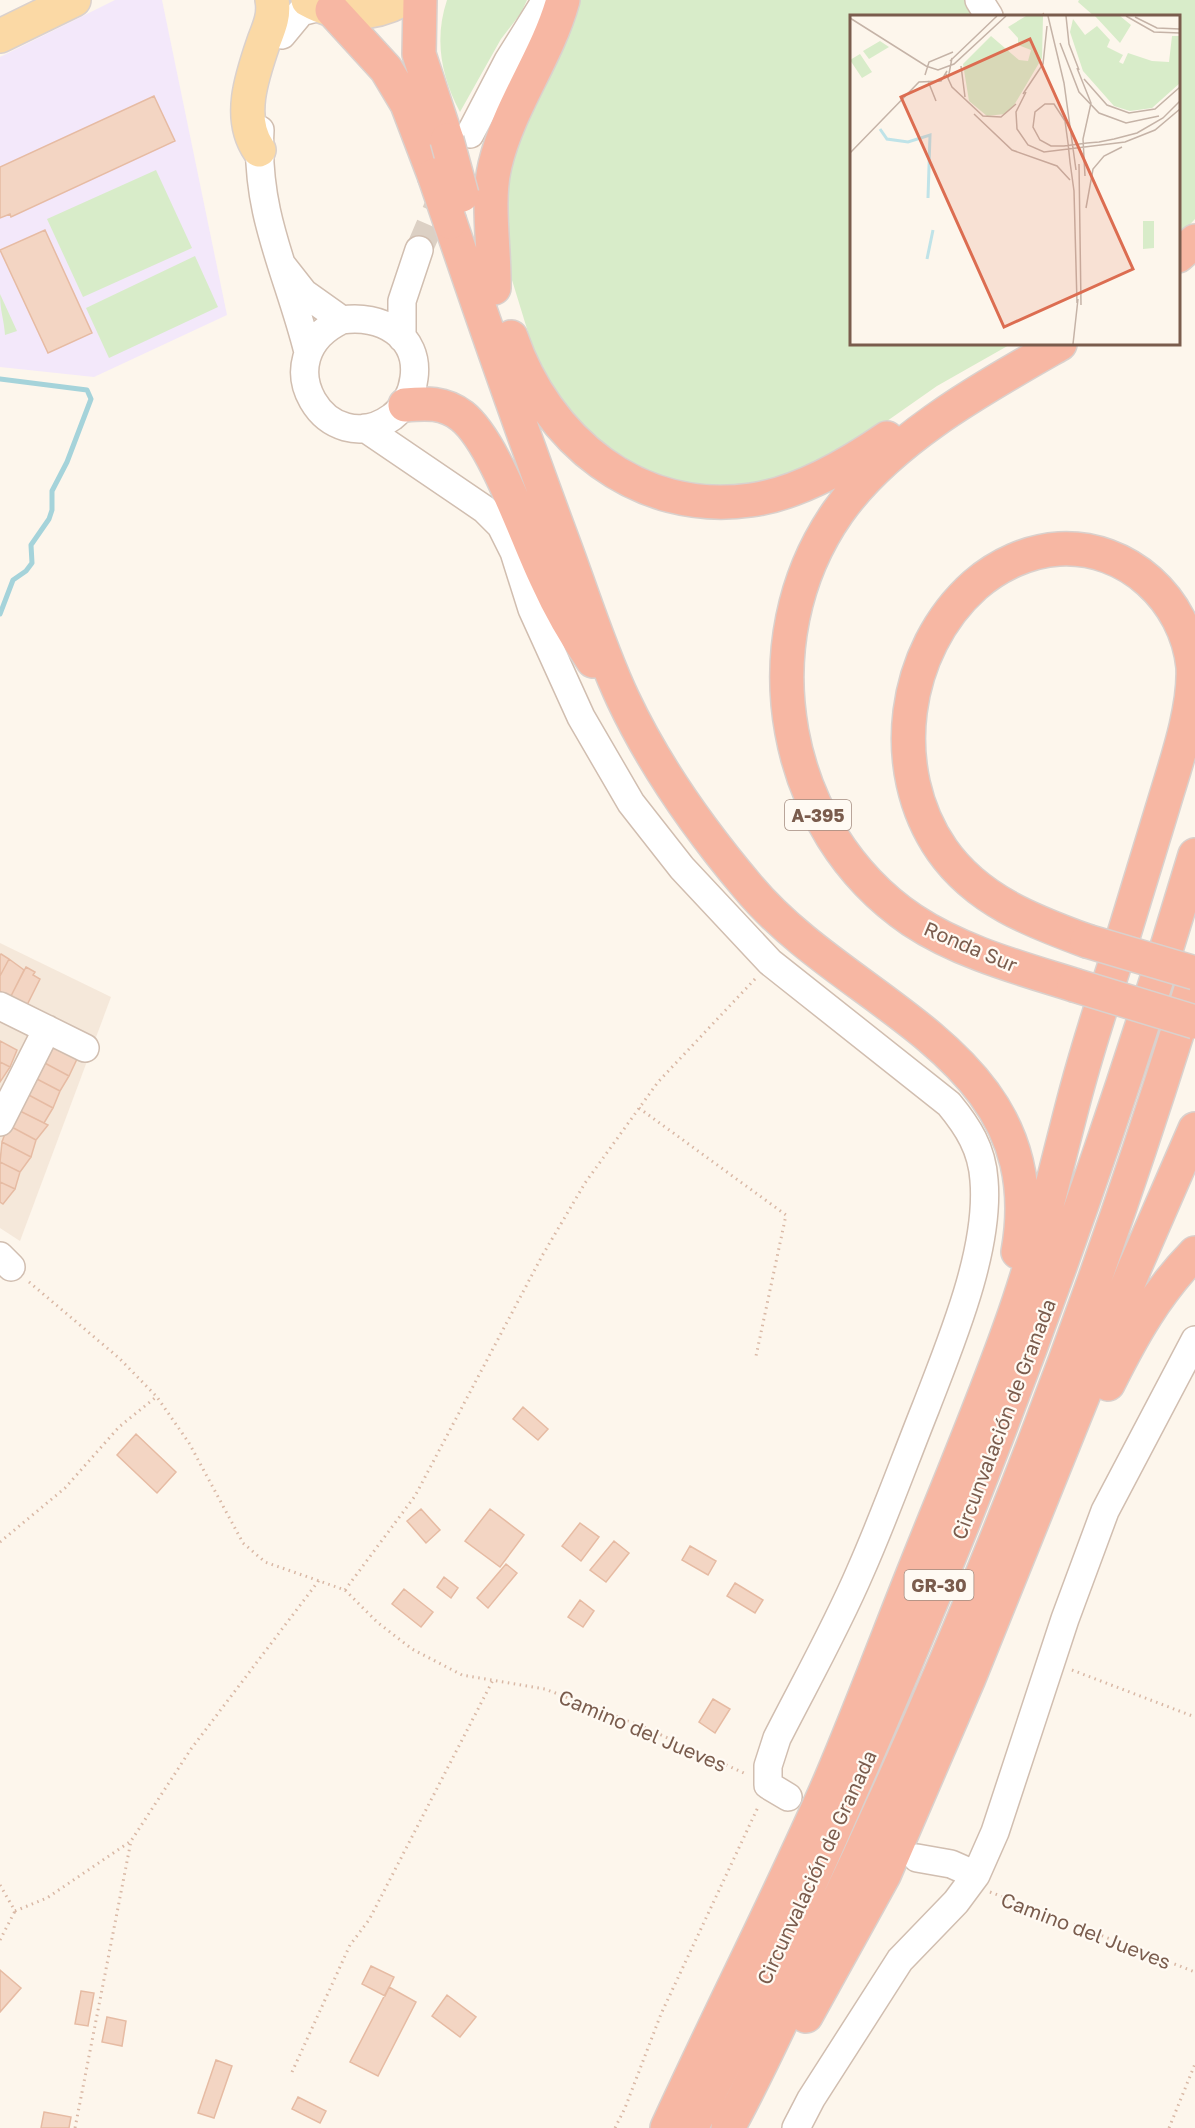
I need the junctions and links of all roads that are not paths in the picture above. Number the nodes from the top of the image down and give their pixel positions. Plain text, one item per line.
1 (29, 0) edge
2 (74, 0) edge
3 (272, 0) edge
4 (286, 0) edge
5 (402, 0) edge
6 (420, 0) edge
7 (438, 0) edge
8 (540, 0) edge
9 (546, 0) edge
10 (563, 0) edge
11 (980, 0) edge
12 (320, 6) edge
13 (0, 15) edge
14 (988, 15) edge
15 (530, 25) junction
16 (282, 34) junction
17 (0, 36) edge
18 (418, 37) junction
19 (458, 137) junction
20 (259, 150) junction
21 (456, 208) junction
22 (1195, 241) edge
23 (1180, 255) edge
24 (282, 265) junction
25 (494, 288) junction
26 (351, 319) junction
27 (402, 338) junction
28 (1057, 345) edge
29 (308, 352) junction
30 (979, 391) junction
31 (402, 409) junction
32 (365, 428) junction
33 (436, 478) junction
34 (623, 698) junction
35 (1195, 855) edge
36 (1195, 974) edge
37 (0, 1005) edge
38 (1195, 1022) edge
39 (47, 1029) junction
40 (85, 1048) dead end
41 (0, 1122) edge
42 (1195, 1129) edge
43 (1195, 1252) edge
44 (1195, 1340) edge
45 (983, 1399) junction
46 (1038, 1508) junction
47 (778, 1791) road end
48 (917, 1858) dead end
49 (976, 1875) junction
50 (769, 2053) junction
51 (667, 2128) edge
52 (691, 2128) edge
53 (728, 2128) edge
54 (796, 2128) edge

1 - 13 main road
2 - 17 main road
3 - 20 main road
4 - 16 street
5 - 12 main road
6 - 18 highway
7 - 18 highway
8 - 15 street
9 - 15 street
10 - 25 highway
11 - 14 street
12 - 16 street
12 - 21 highway, bridge
15 - 19 street
16 - 20 street
18 - 19 highway
19 - 21 highway, bridge
20 - 24 street
21 - 25 highway
21 - 34 highway
22 - 23 highway
24 - 26 street
24 - 29 street
25 - 30 highway
26 - 27 street
26 - 27 street
26 - 29 street
27 - 31 street
28 - 30 highway
29 - 32 street
30 - 38 highway, Ronda Sur / A-395, bridge
31 - 32 street
31 - 33 street
31 - 34 highway
32 - 33 street
33 - 47 street
34 - 45 highway
35 - 52 highway, Circunvalación de Granada / GR-30
36 - 45 highway, bridge
36 - 50 highway, Circunvalación de Granada / GR-30
37 - 39 street
39 - 40 street
39 - 41 street
42 - 46 highway
43 - 46 highway
44 - 49 street
45 - 51 highway
46 - 50 highway
48 - 49 street
49 - 54 street
50 - 53 highway, Circunvalación de Granada / GR-30

